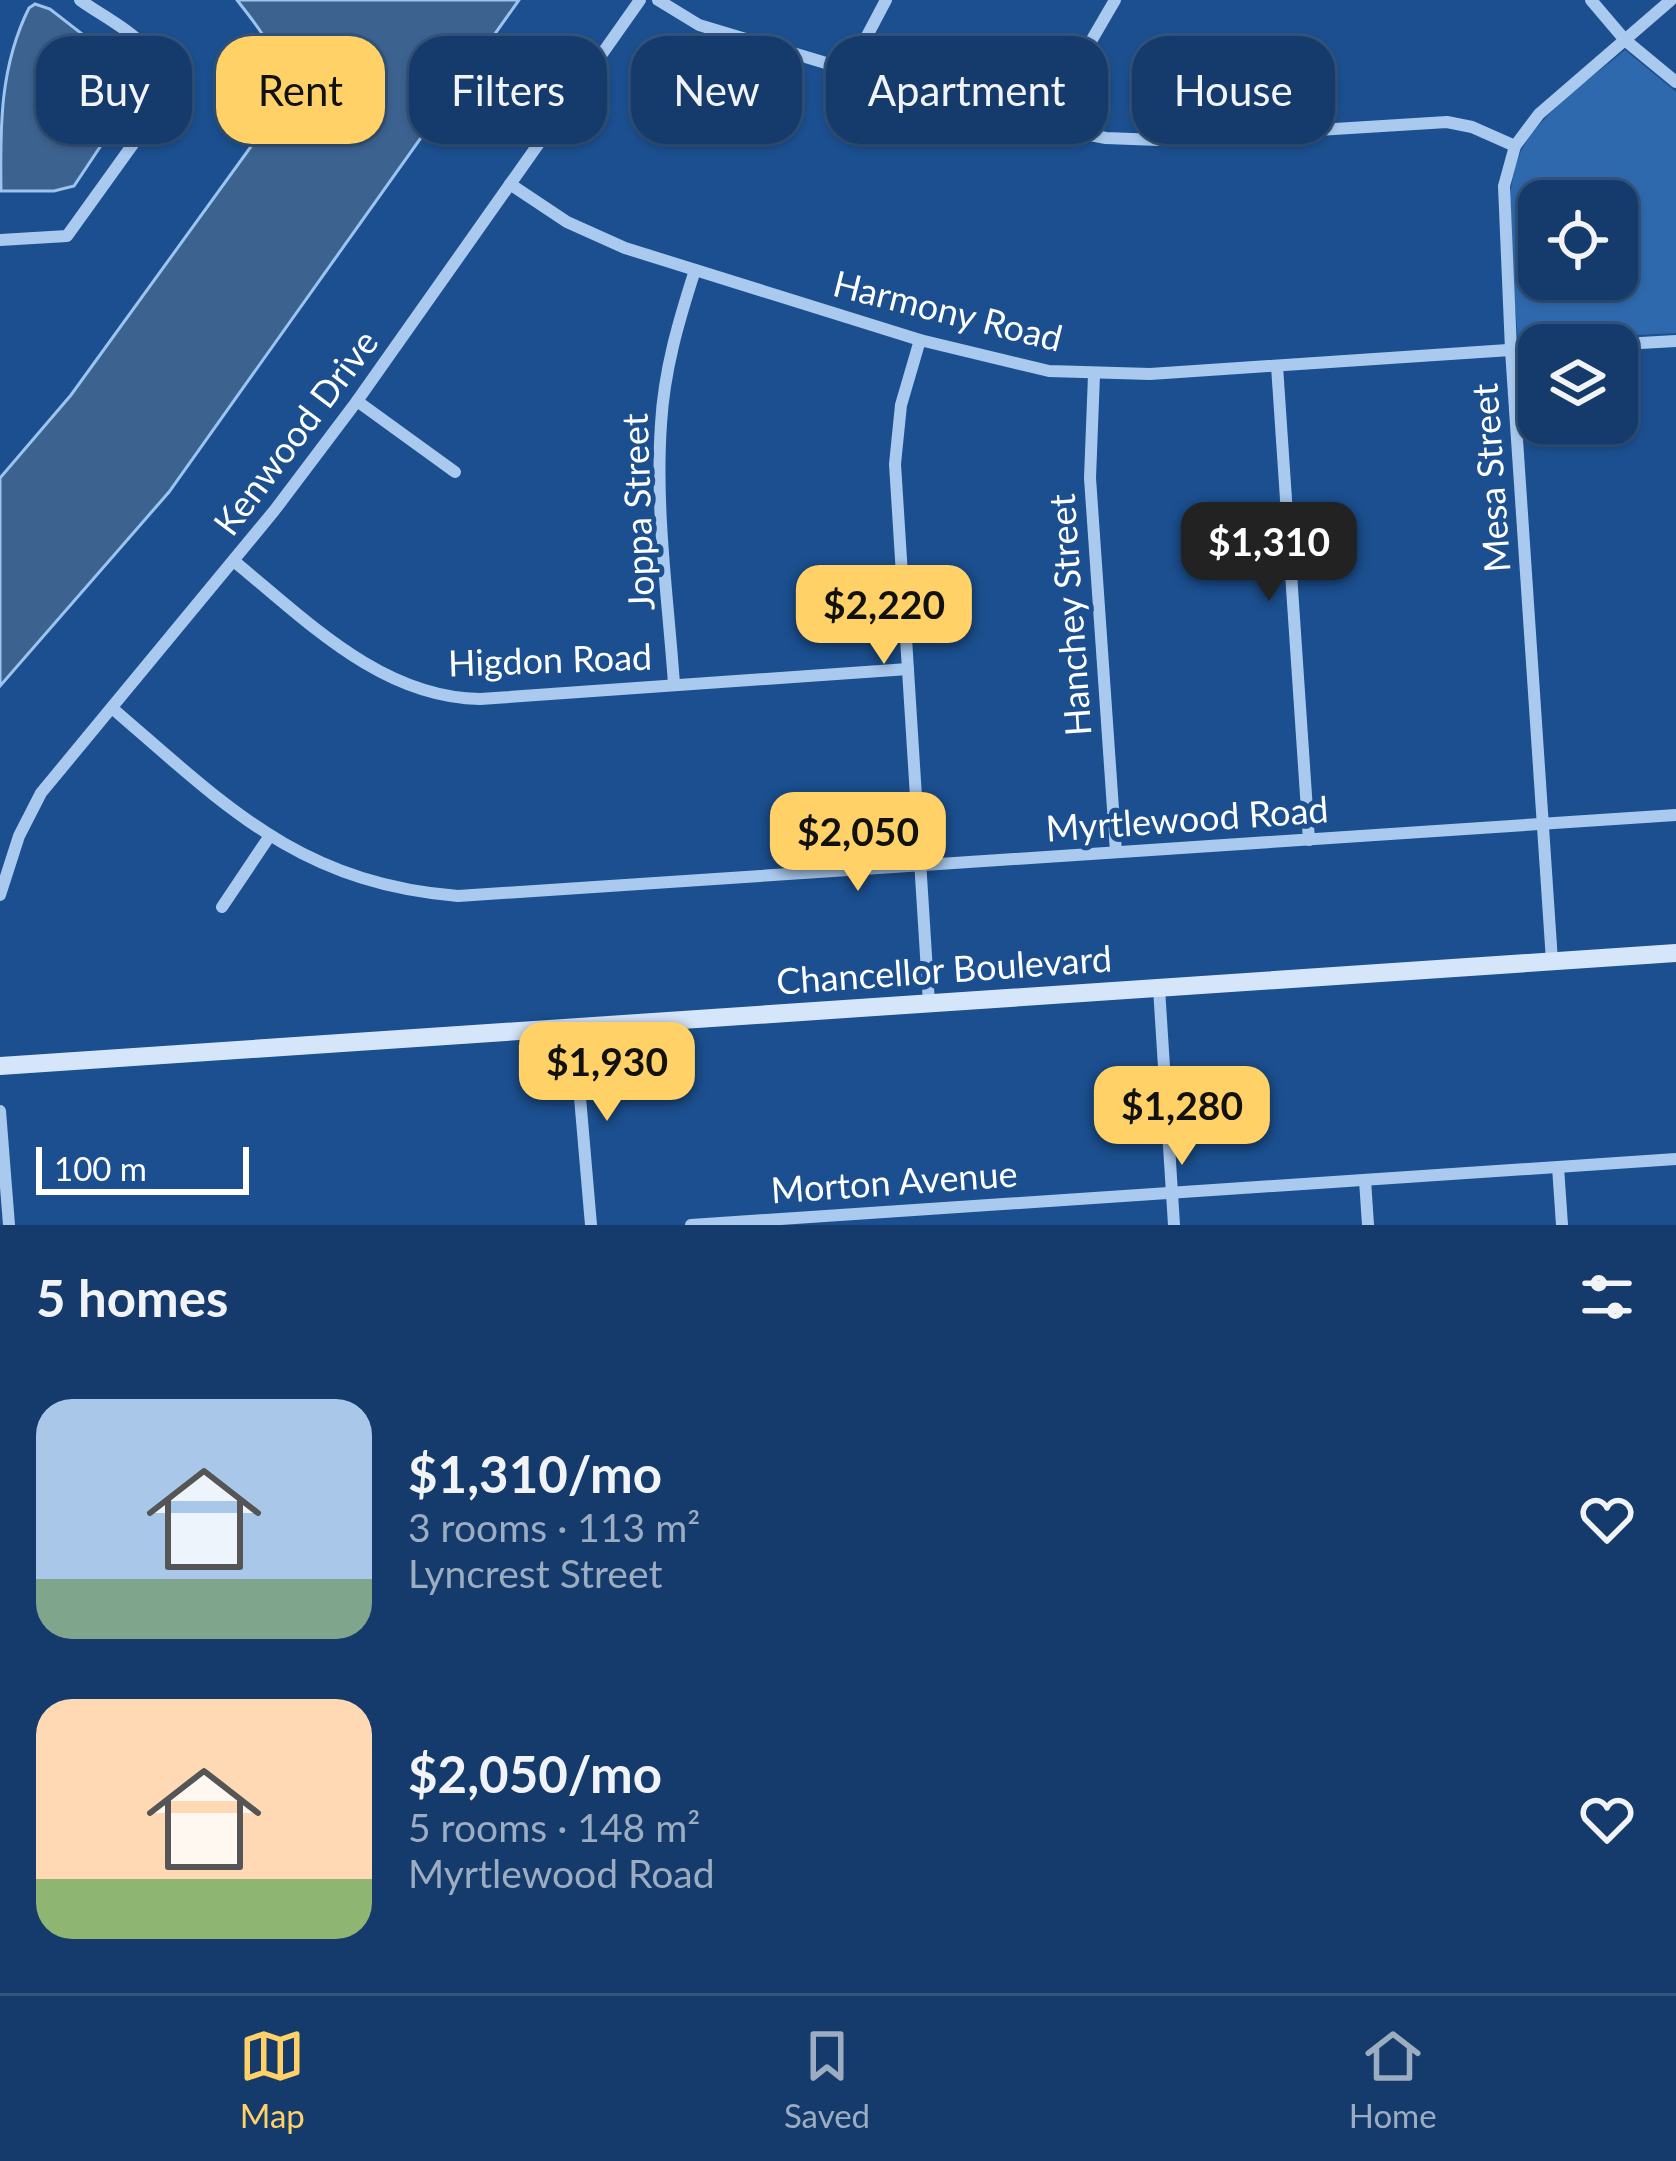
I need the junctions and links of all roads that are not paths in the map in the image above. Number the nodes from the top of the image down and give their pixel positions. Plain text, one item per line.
1 (80, 0) edge
2 (640, 0) edge
3 (658, 0) edge
4 (886, 0) edge
5 (1114, 0) edge
6 (1591, 0) edge
7 (1671, 0) edge
8 (867, 36) edge
9 (1094, 36) edge
10 (1625, 40) junction
11 (826, 63) edge
12 (1676, 82) edge
13 (1108, 136) edge
14 (1515, 146) junction
15 (510, 184) junction
16 (0, 240) edge
17 (695, 269) junction
18 (920, 340) junction
19 (1676, 341) edge
20 (1638, 343) edge
21 (1511, 350) junction
22 (1518, 350) edge
23 (1277, 366) junction
24 (1094, 375) junction
25 (357, 401) junction
26 (455, 472) dead end
27 (236, 562) junction
28 (908, 669) junction
29 (674, 684) junction
30 (112, 708) junction
31 (1676, 815) edge
32 (1543, 824) junction
33 (269, 837) junction
34 (1309, 839) junction
35 (1116, 852) junction
36 (920, 866) junction
37 (0, 896) edge
38 (223, 907) dead end
39 (1676, 953) edge
40 (1552, 961) junction
41 (1159, 988) junction
42 (928, 1003) junction
43 (574, 1028) junction
44 (0, 1066) edge
45 (0, 1112) edge
46 (1676, 1160) edge
47 (1558, 1167) junction
48 (1365, 1180) junction
49 (1172, 1193) junction
50 (9, 1225) edge
51 (591, 1225) edge
52 (691, 1225) edge
53 (1174, 1225) edge
54 (1368, 1225) edge
55 (1562, 1225) edge

1 - 16 street
2 - 15 street, Kenwood Drive
3 - 11 street
4 - 8 street
5 - 9 street
6 - 10 street
7 - 10 street, Mesa Street
10 - 12 street
10 - 14 street, Mesa Street
13 - 14 street
14 - 21 street, Mesa Street
15 - 17 street, Harmony Road
15 - 25 street, Kenwood Drive
17 - 18 street, Harmony Road
17 - 29 street, Joppa Street
18 - 24 street, Harmony Road
18 - 28 street
19 - 20 street
21 - 22 street, Harmony Road
21 - 23 street, Harmony Road
21 - 32 street, Mesa Street
23 - 24 street, Harmony Road
23 - 34 street
24 - 35 street, Hanchey Street
25 - 26 street
25 - 27 street, Kenwood Drive
27 - 29 street, Higdon Road
27 - 30 street, Kenwood Drive
28 - 29 street, Higdon Road
28 - 36 street
30 - 33 street, Myrtlewood Road
30 - 37 street, Kenwood Drive
31 - 32 street, Myrtlewood Road
32 - 34 street, Myrtlewood Road
32 - 40 street, Mesa Street
33 - 36 street, Myrtlewood Road
33 - 38 street
34 - 35 street, Myrtlewood Road
35 - 36 street, Myrtlewood Road
36 - 42 street
39 - 40 street, Chancellor Boulevard
40 - 41 street, Chancellor Boulevard
41 - 42 street, Chancellor Boulevard
41 - 49 street
42 - 43 street, Chancellor Boulevard
43 - 44 street, Chancellor Boulevard
43 - 51 street
45 - 50 street
46 - 47 street, Morton Avenue
47 - 48 street, Morton Avenue
47 - 55 street
48 - 49 street, Morton Avenue
48 - 54 street
49 - 52 street, Morton Avenue
49 - 53 street

